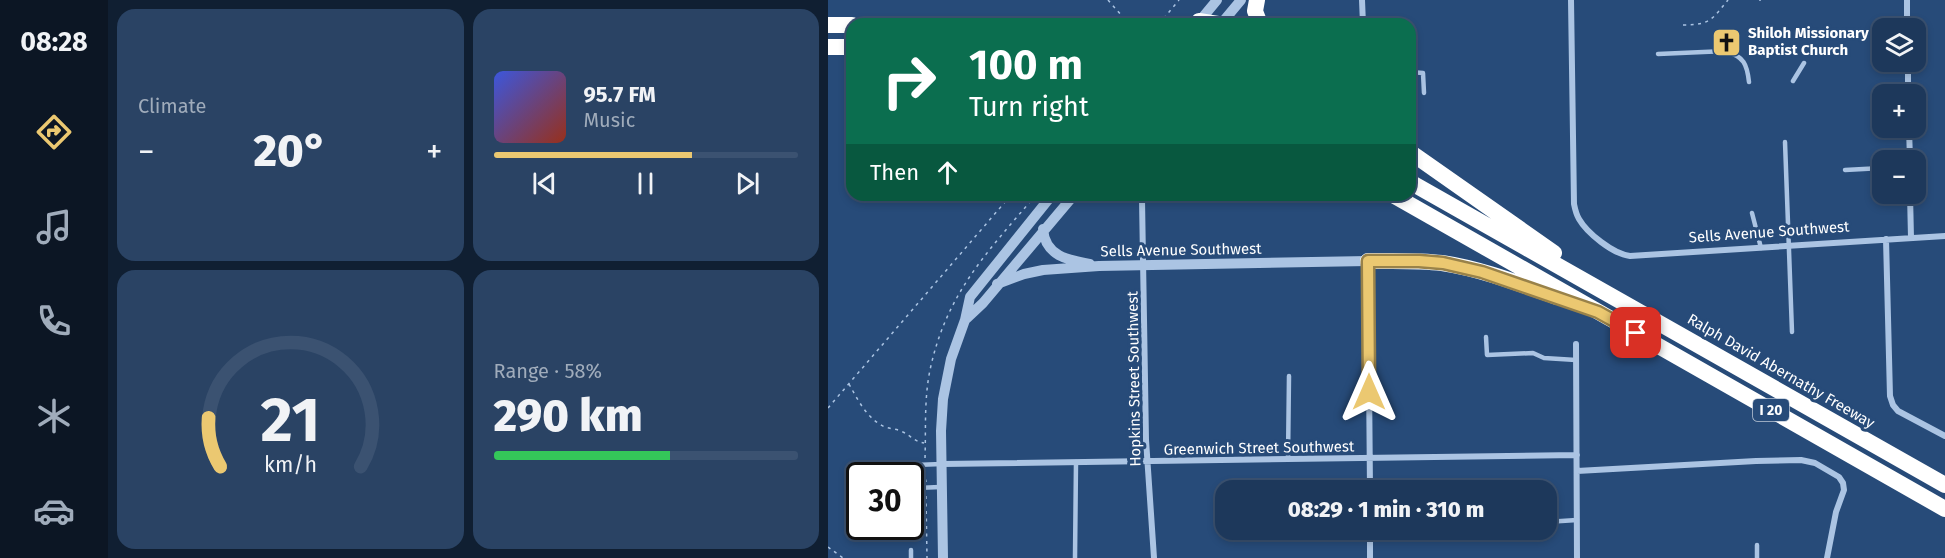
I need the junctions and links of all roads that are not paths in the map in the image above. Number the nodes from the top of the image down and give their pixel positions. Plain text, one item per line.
1 (1217, 0) edge
2 (1241, 0) edge
3 (1257, 0) edge
4 (1362, 0) edge
5 (1571, 0) edge
6 (1906, 0) edge
7 (1201, 18) edge
8 (1225, 18) edge
9 (1258, 18) edge
10 (1363, 18) edge
11 (1907, 18) edge
12 (828, 25) edge
13 (846, 25) edge
14 (828, 47) edge
15 (846, 47) edge
16 (1658, 54) dead end
17 (1804, 63) dead end
18 (1416, 72) edge
19 (1793, 81) dead end
20 (1749, 82) dead end
21 (1424, 93) dead end
22 (1785, 142) dead end
23 (1416, 156) edge
24 (1872, 169) edge
25 (1845, 170) dead end
26 (1416, 185) edge
27 (1047, 201) edge
28 (1049, 201) edge
29 (1069, 201) edge
30 (1142, 201) edge
31 (1404, 201) edge
32 (1910, 204) edge
33 (1752, 213) dead end
34 (1043, 231) junction
35 (1945, 236) edge
36 (1911, 238) junction
37 (1886, 239) junction
38 (1788, 246) junction
39 (1761, 248) junction
40 (1368, 261) junction
41 (1099, 266) junction
42 (1143, 266) junction
43 (997, 284) junction
44 (1621, 300) junction
45 (1598, 312) junction
46 (965, 320) junction
47 (1792, 332) dead end
48 (1486, 337) dead end
49 (1576, 344) dead end
50 (1576, 360) junction
51 (1289, 376) dead end
52 (1945, 436) edge
53 (1577, 455) junction
54 (1370, 458) junction
55 (1288, 459) junction
56 (1147, 461) junction
57 (1076, 462) junction
58 (942, 464) junction
59 (924, 465) edge
60 (1577, 471) junction
61 (1370, 480) edge
62 (1945, 485) edge
63 (942, 487) junction
64 (924, 488) edge
65 (1945, 509) edge
66 (1577, 520) junction
67 (1557, 521) edge
68 (1370, 540) edge
69 (1756, 545) dead end
70 (911, 550) dead end
71 (911, 558) edge
72 (943, 558) edge
73 (1076, 558) edge
74 (1154, 558) edge
75 (1370, 558) edge
76 (1577, 558) edge
77 (1756, 558) edge
78 (1827, 558) edge

1 - 7 street
2 - 8 street
3 - 9 highway
4 - 10 street
5 - 39 street, Sells Avenue Southwest
6 - 11 street
12 - 13 highway
14 - 15 highway
16 - 20 lane
17 - 19 lane
18 - 21 lane
22 - 38 lane
23 - 44 highway
24 - 25 lane
26 - 44 highway, Ralph David Abernathy Freeway / I 20
27 - 46 street
28 - 34 street
29 - 34 street
30 - 42 street, Hopkins Street Southwest
31 - 45 highway, I 20
32 - 36 street
33 - 39 lane
34 - 41 street
34 - 43 street
35 - 36 street, Sells Avenue Southwest
36 - 37 street, Sells Avenue Southwest
37 - 38 street, Sells Avenue Southwest
37 - 52 street
38 - 39 street, Sells Avenue Southwest
38 - 47 lane
40 - 42 street, Sells Avenue Southwest
40 - 45 highway
40 - 54 street
41 - 42 street, Sells Avenue Southwest
41 - 43 street, Sells Avenue Southwest
42 - 56 street, Hopkins Street Southwest
43 - 46 street
44 - 62 highway, Ralph David Abernathy Freeway / I 20
45 - 65 highway, I 20
46 - 58 street
48 - 50 lane
49 - 50 street
50 - 53 street
51 - 55 lane
53 - 54 street, Greenwich Street Southwest
53 - 60 street
54 - 55 street, Greenwich Street Southwest
54 - 61 street
55 - 56 street, Greenwich Street Southwest
56 - 57 street, Greenwich Street Southwest
56 - 74 street, Hopkins Street Southwest
57 - 58 street, Greenwich Street Southwest
57 - 73 lane
58 - 59 lane
58 - 63 street
60 - 66 street
60 - 78 street
63 - 64 lane
63 - 72 street
66 - 67 lane
66 - 76 street
68 - 75 street
69 - 77 lane
70 - 71 lane

